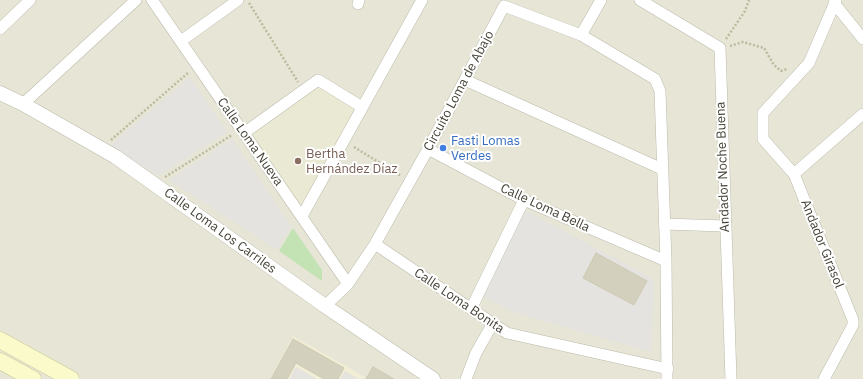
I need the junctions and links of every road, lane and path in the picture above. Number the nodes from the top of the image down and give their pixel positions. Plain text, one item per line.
1 (30, 0) edge
2 (136, 0) edge
3 (152, 0) edge
4 (238, 0) edge
5 (247, 0) edge
6 (422, 0) edge
7 (600, 0) edge
8 (640, 0) edge
9 (748, 0) edge
10 (835, 2) edge
11 (0, 29) edge
12 (581, 35) junction
13 (862, 38) edge
14 (181, 41) junction
15 (720, 48) junction
16 (810, 60) junction
17 (197, 65) junction
18 (465, 80) junction
19 (303, 91) junction
20 (0, 93) edge
21 (23, 104) junction
22 (362, 108) junction
23 (863, 114) edge
24 (242, 131) junction
25 (344, 141) junction
26 (428, 148) junction
27 (100, 149) junction
28 (662, 169) junction
29 (794, 174) junction
30 (410, 181) junction
31 (154, 184) junction
32 (524, 200) junction
33 (302, 216) junction
34 (664, 224) junction
35 (725, 226) junction
36 (375, 244) junction
37 (666, 260) junction
38 (348, 284) junction
39 (325, 306) junction
40 (471, 309) junction
41 (493, 323) junction
42 (0, 340) edge
43 (0, 361) edge
44 (667, 374) edge
45 (33, 379) edge
46 (71, 379) edge
47 (433, 379) edge
48 (466, 379) edge
49 (731, 379) edge
50 (824, 379) edge

1 - 11 street
2 - 21 street
3 - 14 street, Calle Loma Nueva
4 - 14 street
5 - 19 path
6 - 22 street
7 - 12 street
8 - 15 street
9 - 15 path
10 - 13 street
10 - 16 street
12 - 18 street, Circuito Loma de Abajo
12 - 28 street, Circuito Loma de Abajo
14 - 17 street, Calle Loma Nueva
15 - 16 path
15 - 35 street, Andador Noche Buena
16 - 29 street, Andador Girasol
17 - 24 street, Calle Loma Nueva
17 - 27 path
18 - 26 street, Circuito Loma de Abajo
18 - 28 street
19 - 22 street
19 - 24 street
20 - 21 street, Calle Loma Los Carriles
21 - 27 street, Calle Loma Los Carriles
22 - 25 street
23 - 29 street
24 - 31 path
24 - 33 street, Calle Loma Nueva
25 - 30 path
25 - 33 street
26 - 30 street, Circuito Loma de Abajo
26 - 32 street, Calle Loma Bella
27 - 31 street, Calle Loma Los Carriles
28 - 34 street, Circuito Loma de Abajo
29 - 50 street, Andador Girasol
30 - 36 street, Circuito Loma de Abajo
31 - 39 street, Calle Loma Los Carriles
32 - 37 street, Calle Loma Bella
32 - 40 street
33 - 38 street, Calle Loma Nueva
34 - 35 street
34 - 37 street, Circuito Loma de Abajo
35 - 49 street, Andador Noche Buena
36 - 38 street, Circuito Loma de Abajo
36 - 40 street, Calle Loma Bonita
37 - 44 street, Circuito Loma de Abajo
38 - 39 street, Circuito Loma de Abajo
39 - 47 street, Calle Loma Los Carriles
40 - 41 street, Calle Loma Bonita
41 - 44 street, Calle Loma Bonita
41 - 48 street
42 - 46 main road
43 - 45 main road

